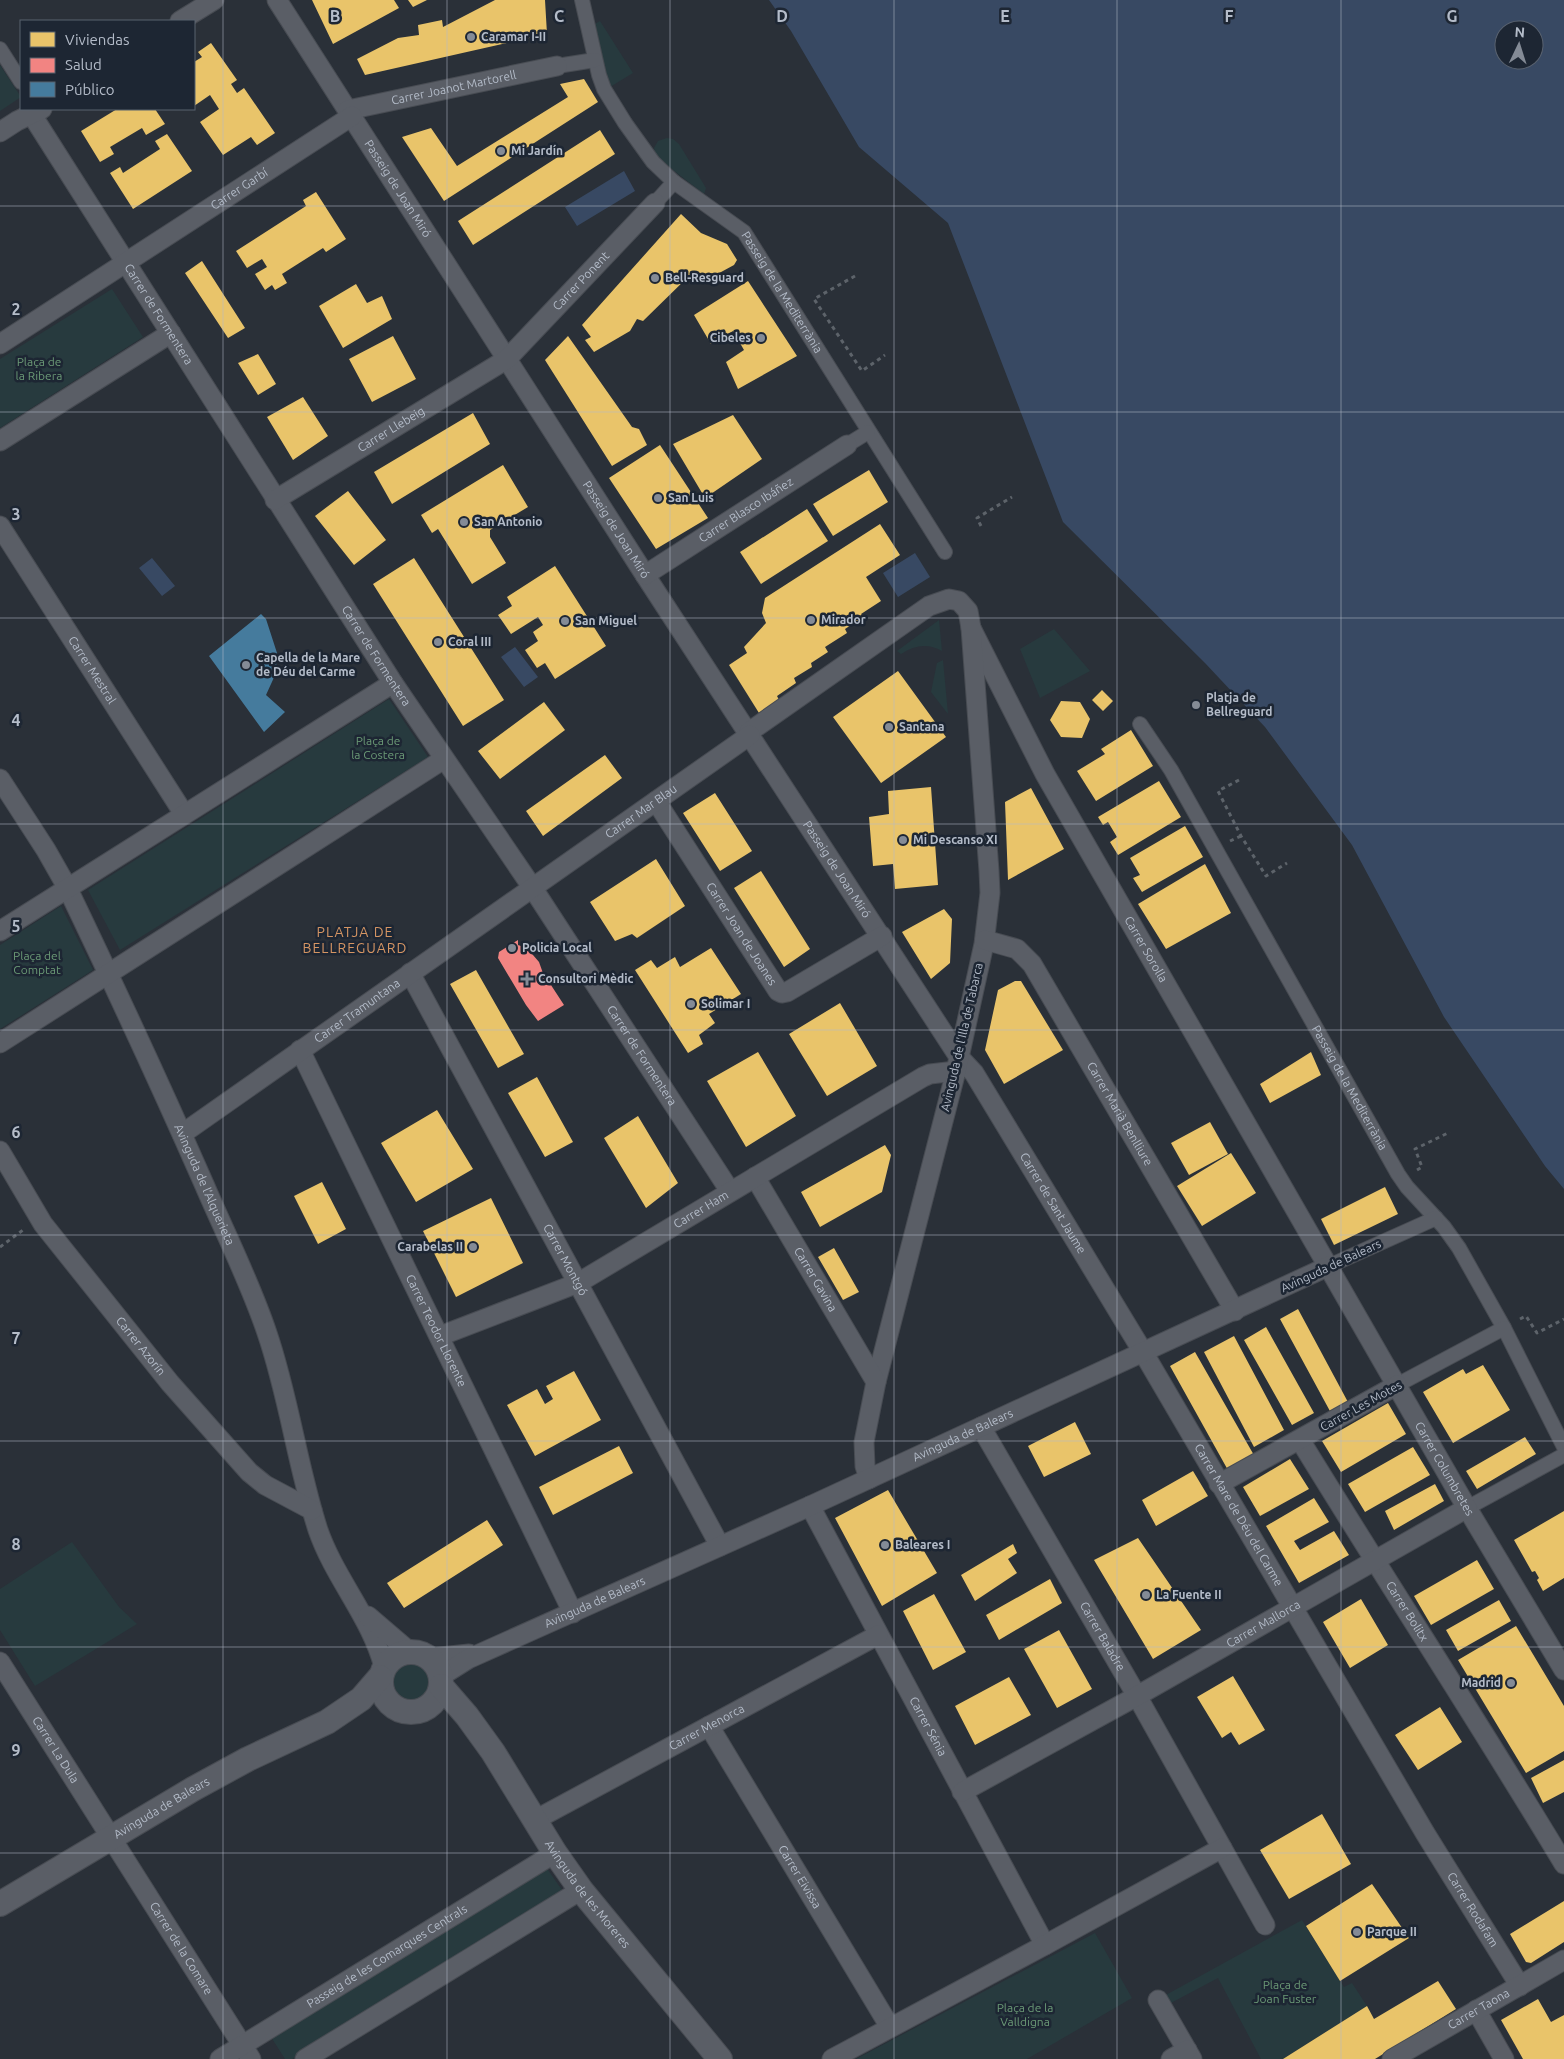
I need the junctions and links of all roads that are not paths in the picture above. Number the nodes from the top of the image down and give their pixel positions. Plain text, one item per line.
1 (214, 0) edge
2 (277, 0) edge
3 (582, 0) edge
4 (182, 20) edge
5 (0, 49) edge
6 (595, 60) junction
7 (557, 66) joint
8 (20, 80) edge
9 (38, 111) edge
10 (350, 113) junction
11 (0, 132) edge
12 (674, 182) junction
13 (655, 203) joint
14 (126, 262) junction
15 (171, 333) junction
16 (0, 344) edge
17 (507, 359) junction
18 (868, 432) junction
19 (0, 440) edge
20 (847, 445) joint
21 (275, 500) junction
22 (0, 526) edge
23 (945, 552) dead end
24 (645, 575) junction
25 (949, 599) joint
26 (971, 628) junction
27 (393, 683) junction
28 (1140, 724) dead end
29 (749, 734) junction
30 (444, 759) junction
31 (0, 779) edge
32 (656, 801) junction
33 (184, 814) junction
34 (67, 887) junction
35 (532, 888) junction
36 (0, 931) edge
37 (882, 936) junction
38 (984, 940) junction
39 (410, 974) junction
40 (109, 975) junction
41 (0, 1043) edge
42 (300, 1050) junction
43 (957, 1064) junction
44 (182, 1134) junction
45 (0, 1152) edge
46 (756, 1176) junction
47 (730, 1191) junction
48 (1436, 1218) junction
49 (1328, 1266) junction
50 (578, 1283) junction
51 (1234, 1311) junction
52 (1504, 1328) junction
53 (440, 1336) junction
54 (1143, 1352) junction
55 (876, 1382) junction
56 (1397, 1385) junction
57 (981, 1427) junction
58 (1300, 1440) junction
59 (1564, 1447) edge
60 (1564, 1455) edge
61 (869, 1479) junction
62 (1219, 1484) junction
63 (810, 1506) junction
64 (1466, 1508) junction
65 (312, 1510) junction
66 (720, 1546) junction
67 (1374, 1561) junction
68 (1293, 1607) junction
69 (361, 1610) junction
70 (573, 1612) junction
71 (878, 1635) junction
72 (0, 1662) edge
73 (430, 1668) junction
74 (1564, 1670) edge
75 (382, 1672) junction
76 (1137, 1696) junction
77 (426, 1709) junction
78 (397, 1710) junction
79 (327, 1722) junction
80 (709, 1726) junction
81 (482, 1740) junction
82 (962, 1792) junction
83 (535, 1820) junction
84 (1425, 1833) joint
85 (110, 1837) junction
86 (1222, 1848) junction
87 (555, 1853) junction
88 (1564, 1864) edge
89 (581, 1890) junction
90 (0, 1904) edge
91 (1265, 1925) dead end
92 (1045, 1946) junction
93 (1564, 1960) edge
94 (1520, 1986) junction
95 (1158, 2000) dead end
96 (1476, 2010) junction
97 (890, 2027) junction
98 (708, 2050) edge
99 (246, 2052) edge
100 (1183, 2056) edge
101 (220, 2059) edge
102 (305, 2059) edge
103 (720, 2059) edge
104 (832, 2059) edge
105 (1392, 2059) edge
106 (1504, 2059) edge

1 - 4 street
2 - 10 street, Passeig de Joan Miró
3 - 6 street, Passeig de la Mediterrània
5 - 8 street
6 - 7 street
6 - 12 street, Passeig de la Mediterrània
7 - 10 street, Carrer Joanot Martorell
9 - 11 street
9 - 14 street, Carrer de Formentera
10 - 14 street, Carrer Garbí
10 - 17 street, Passeig de Joan Miró
12 - 13 street
12 - 18 street, Passeig de la Mediterrània
13 - 17 street, Carrer Ponent
14 - 15 street, Carrer de Formentera
14 - 16 street
15 - 19 street
15 - 21 street, Carrer de Formentera
17 - 21 street, Carrer Llebeig
17 - 24 street, Passeig de Joan Miró
18 - 20 street
18 - 23 street, Passeig de la Mediterrània
20 - 24 street, Carrer Blasco Ibáñez
21 - 27 street, Carrer de Formentera
22 - 33 street, Carrer Mestral
24 - 29 street, Passeig de Joan Miró
25 - 26 street, Avinguda de l'Illa de Tabarca
25 - 29 street, Carrer Mar Blau
26 - 38 street, Avinguda de l'Illa de Tabarca
26 - 49 street, Carrer Sorolla
27 - 30 street, Carrer de Formentera
27 - 33 street
28 - 48 street, Passeig de la Mediterrània
29 - 32 street, Carrer Mar Blau
29 - 37 street, Passeig de Joan Miró
30 - 35 street, Carrer de Formentera
30 - 40 street
31 - 34 street, Avinguda de l’Alquerieta
32 - 35 street, Carrer Mar Blau
32 - 37 street, Carrer Joan de Joanes
33 - 34 street
34 - 36 street
34 - 40 street, Avinguda de l’Alquerieta
35 - 39 street, Carrer Tramuntana
35 - 47 street, Carrer de Formentera
37 - 43 street, Passeig de Joan Miró
38 - 43 street, Avinguda de l'Illa de Tabarca
38 - 51 street, Carrer Marià Benlliure
39 - 42 street, Carrer Tramuntana
39 - 50 street, Carrer Montgó
40 - 41 street
40 - 44 street, Avinguda de l’Alquerieta
42 - 44 street, Carrer Tramuntana
42 - 53 street, Carrer Teodor Llorente
43 - 46 street, Carrer Ham
43 - 54 street, Carrer de Sant Jaume
43 - 55 street, Avinguda de l'Illa de Tabarca
44 - 65 street, Avinguda de l’Alquerieta
45 - 65 street, Carrer Azorín
46 - 47 street, Carrer Ham
46 - 55 street, Carrer Gavina
47 - 50 street, Carrer Ham
48 - 49 street, Avinguda de Balears
48 - 52 street, Passeig de la Mediterrània
49 - 51 street, Avinguda de Balears
49 - 56 street, Carrer Columbretes
50 - 53 street, Carrer Ham
50 - 66 street, Carrer Montgó
51 - 54 street, Avinguda de Balears
52 - 56 street, Carrer Les Motes
52 - 59 street, Passeig de la Mediterrània
53 - 70 street, Carrer Teodor Llorente
54 - 57 street, Avinguda de Balears
54 - 62 street, Carrer Mare de Déu del Carme
55 - 61 street, Avinguda de l'Illa de Tabarca
56 - 58 street, Carrer Les Motes
56 - 64 street, Carrer Columbretes
57 - 61 street, Avinguda de Balears
57 - 76 street, Carrer Baladre
58 - 62 street, Carrer Les Motes
58 - 67 street, Carrer Bolitx
60 - 64 street, Carrer Mallorca
61 - 63 street, Avinguda de Balears
62 - 68 street, Carrer Mare de Déu del Carme
63 - 66 street, Avinguda de Balears
63 - 71 street, Carrer Sénia
64 - 67 street, Carrer Mallorca
64 - 74 street, Carrer Columbretes
65 - 69 street, Avinguda de l’Alquerieta
66 - 70 street, Avinguda de Balears
67 - 68 street, Carrer Mallorca
67 - 88 street, Carrer Bolitx
68 - 76 street, Carrer Mallorca
68 - 84 street, Carrer Mare de Déu del Carme
69 - 73 street
69 - 75 street
70 - 73 street, Avinguda de Balears
71 - 80 street, Carrer Menorca
71 - 82 street, Carrer Sénia
72 - 85 street, Carrer La Dula
73 - 75 street
73 - 77 street
73 - 81 street
75 - 78 street
75 - 79 street
76 - 82 street, Carrer Mallorca
76 - 86 street, Carrer Baladre
77 - 78 street
77 - 81 street
78 - 79 street
79 - 85 street, Avinguda de Balears
80 - 83 street, Carrer Menorca
80 - 97 street, Carrer Eivissa
81 - 83 street, Avinguda de les Moreres
82 - 92 street, Carrer Sénia
83 - 87 street, Avinguda de les Moreres
84 - 94 street, Carrer Rodafam
85 - 90 street, Avinguda de Balears
85 - 99 street, Carrer de la Comare
86 - 91 street
86 - 92 street
87 - 89 street, Avinguda de les Moreres
87 - 99 street, Passeig de les Comarques Centrals
89 - 98 street, Avinguda de les Moreres
89 - 102 street
92 - 97 street
93 - 94 street, Carrer Taona
94 - 96 street, Carrer Taona
95 - 100 street
96 - 105 street, Carrer Taona
96 - 106 street
97 - 104 street
98 - 103 street, Avinguda de les Moreres
99 - 101 street, Passeig de les Comarques Centrals

